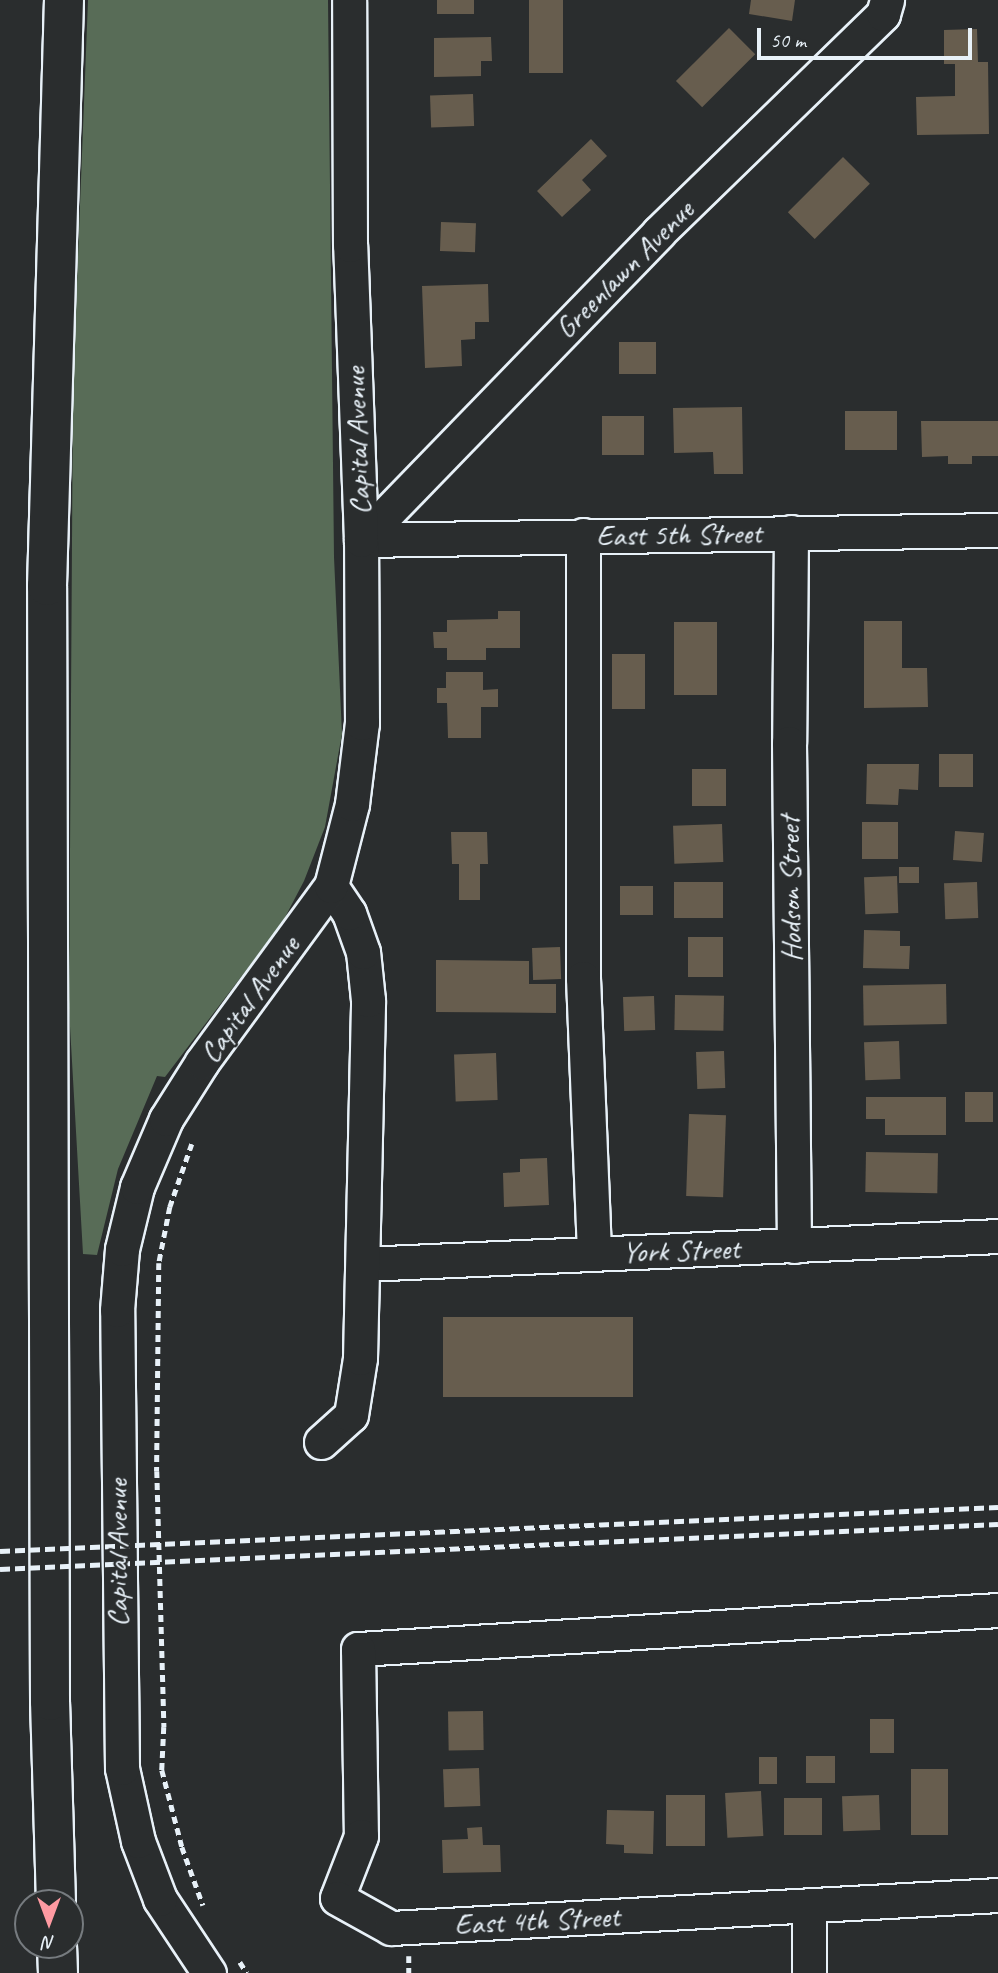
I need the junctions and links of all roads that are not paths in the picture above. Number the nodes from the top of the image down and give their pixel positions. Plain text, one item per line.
1 (64, 0) edge
2 (349, 0) edge
3 (887, 0) edge
4 (998, 530) edge
5 (791, 531) junction
6 (583, 535) junction
7 (360, 540) junction
8 (998, 542) edge
9 (331, 886) junction
10 (998, 1236) edge
11 (794, 1246) junction
12 (594, 1254) junction
13 (363, 1264) junction
14 (321, 1442) dead end
15 (998, 1610) edge
16 (56, 1889) edge
17 (998, 1895) edge
18 (809, 1905) junction
19 (222, 1964) edge
20 (809, 1973) edge

1 - 16 highway
2 - 7 street, Capital Avenue
3 - 7 street, Greenlawn Avenue
4 - 5 street, East 5th Street
4 - 8 street
5 - 6 street, East 5th Street
5 - 11 street, Hodson Street
6 - 7 street, East 5th Street
6 - 12 street
7 - 9 street, Capital Avenue
9 - 13 street
9 - 19 street, Capital Avenue
10 - 11 street, York Street
11 - 12 street, York Street
12 - 13 street, York Street
13 - 14 street
15 - 18 street, East 4th Street
17 - 18 street, East 4th Street
18 - 20 street

